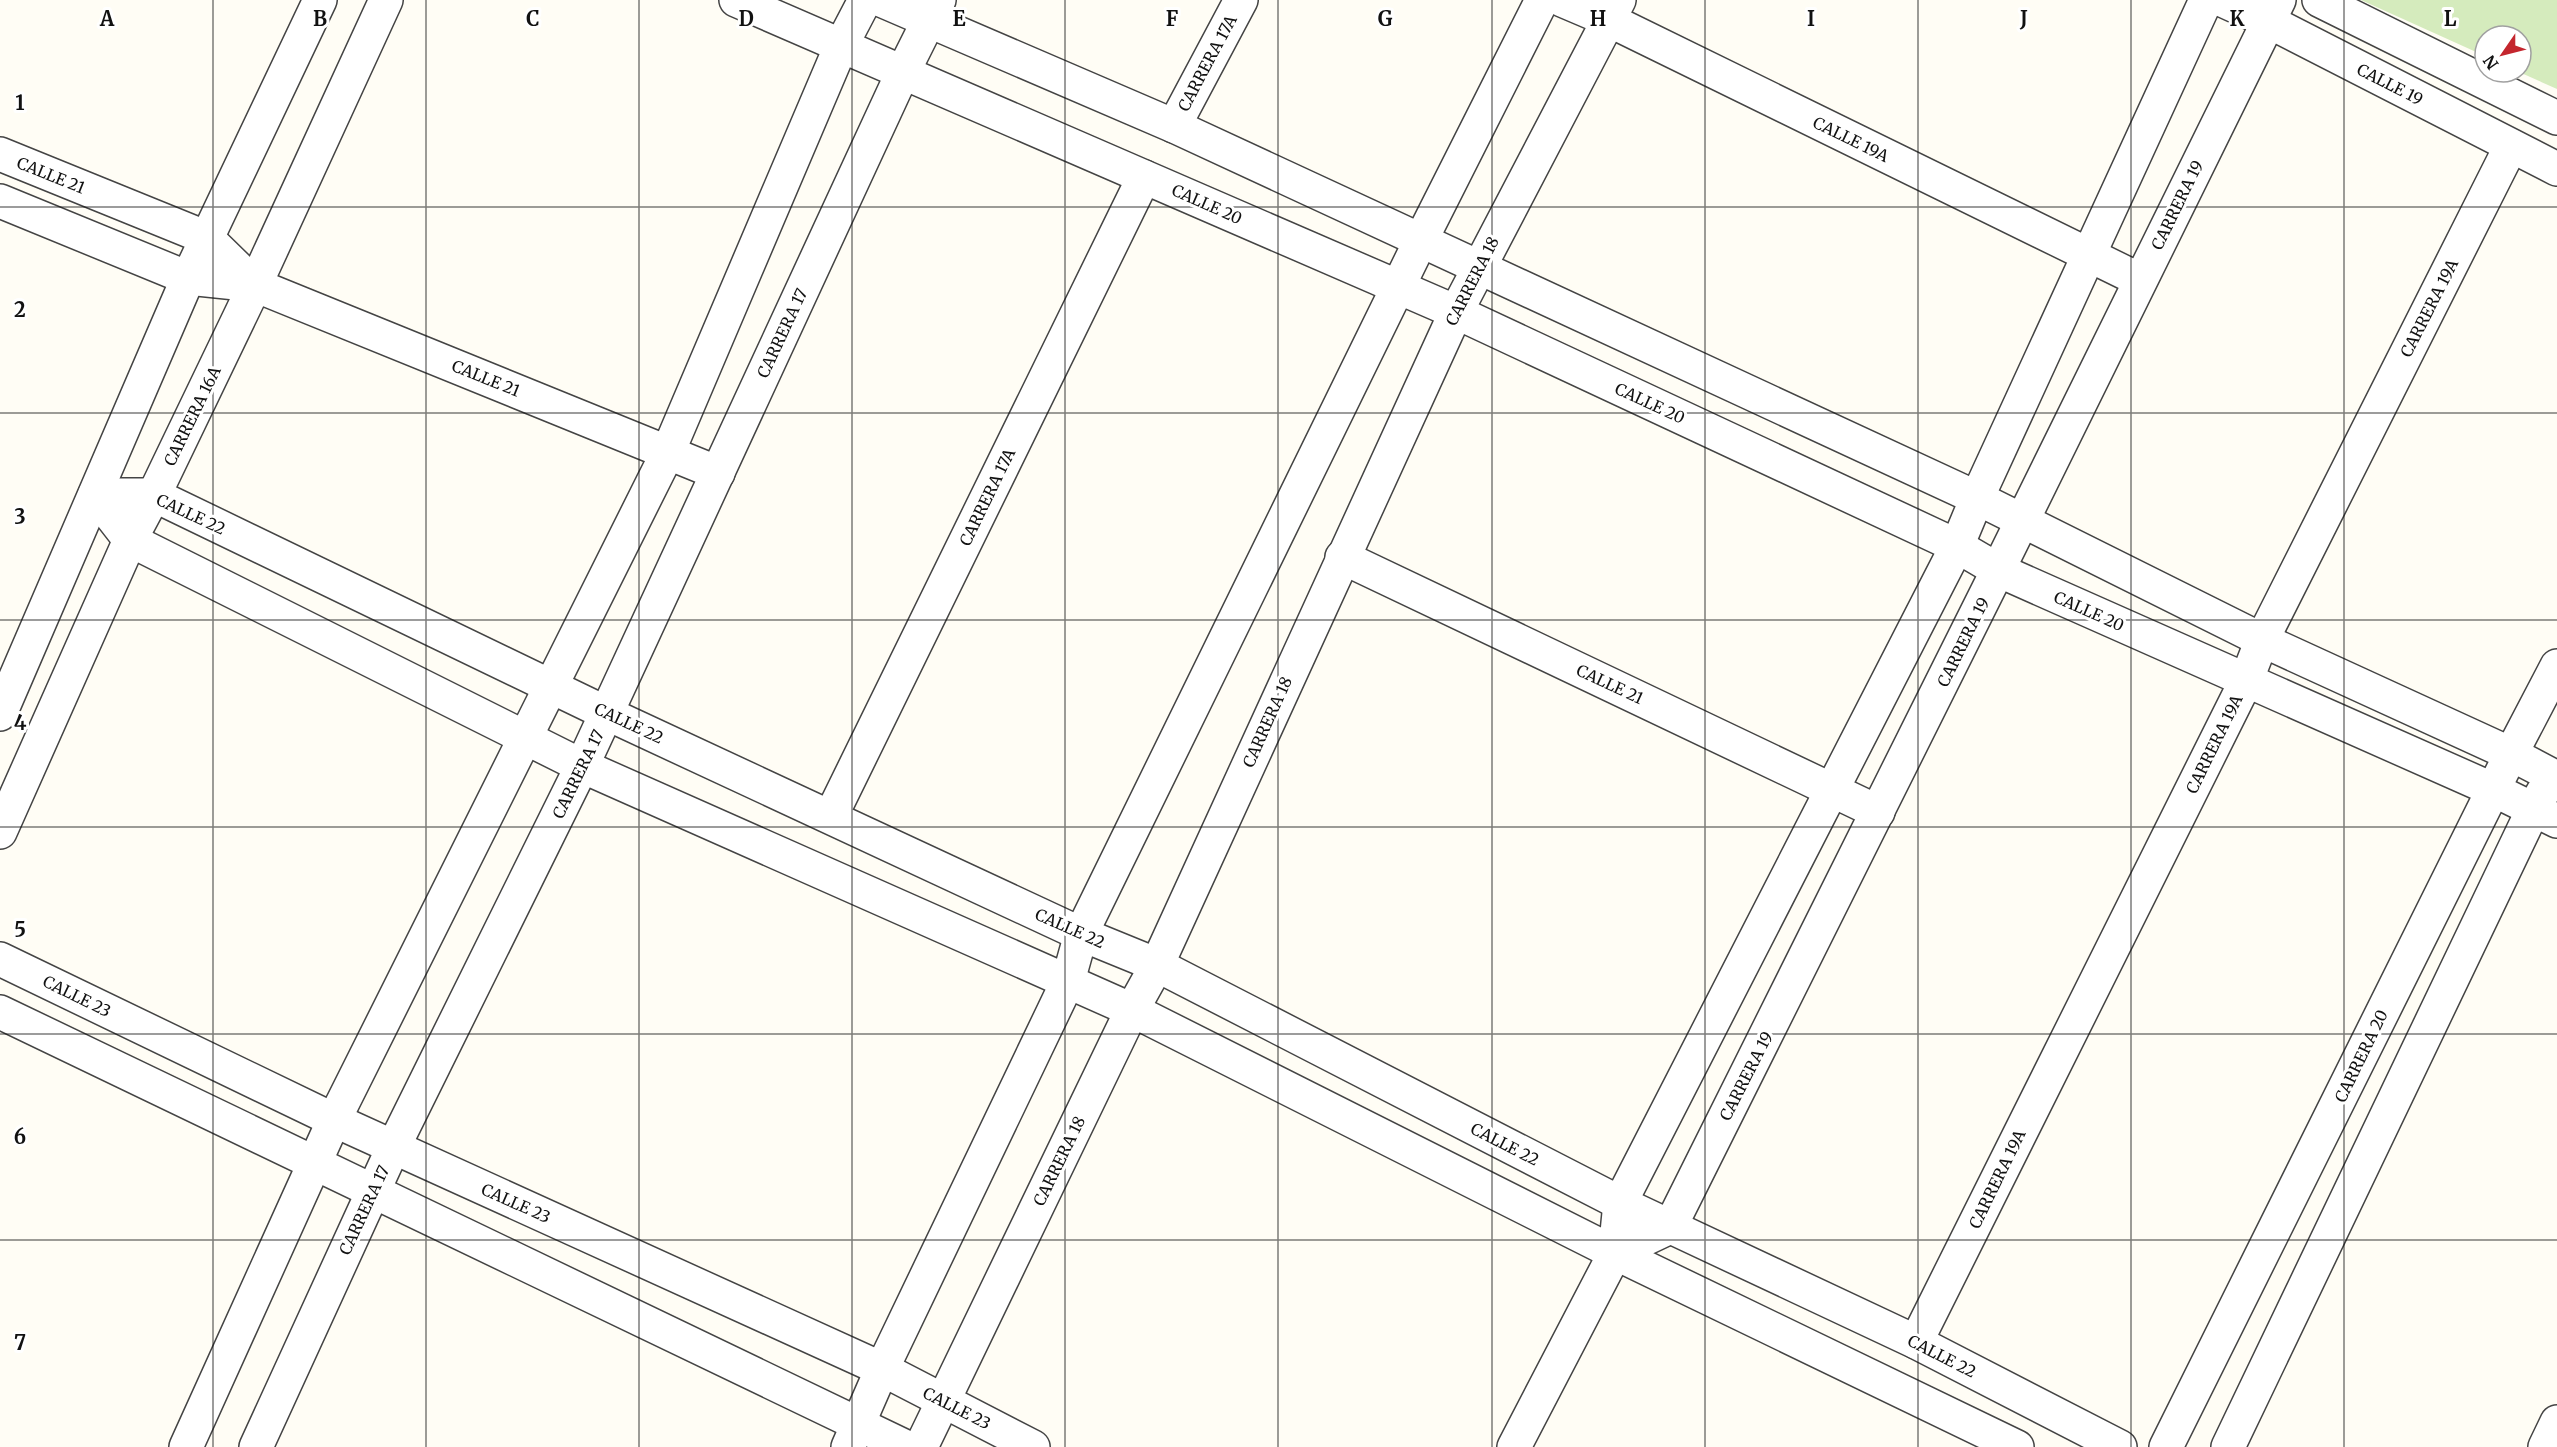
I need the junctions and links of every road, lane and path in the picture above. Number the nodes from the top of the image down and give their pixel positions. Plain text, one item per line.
1 (320, 0) edge
2 (386, 0) edge
3 (736, 0) edge
4 (865, 0) edge
5 (881, 0) edge
6 (1241, 0) edge
7 (1542, 0) edge
8 (1562, 0) edge
9 (2206, 0) edge
10 (2222, 0) edge
11 (2319, 0) edge
12 (1614, 10) edge
13 (2274, 10) edge
14 (934, 11) edge
15 (841, 46) junction
16 (903, 72) junction
17 (2557, 118) edge
18 (1173, 126) junction
19 (2511, 146) junction
20 (0, 154) edge
21 (2557, 169) edge
22 (1144, 177) junction
23 (0, 201) edge
24 (207, 238) junction
25 (1421, 240) junction
26 (2088, 256) junction
27 (1479, 267) junction
28 (188, 278) junction
29 (2140, 280) junction
30 (255, 285) junction
31 (1398, 288) junction
32 (1456, 312) junction
33 (668, 452) junction
34 (718, 473) junction
35 (94, 495) junction
36 (154, 495) junction
37 (1977, 498) junction
38 (2022, 520) junction
39 (130, 540) junction
40 (1956, 546) junction
41 (1342, 557) junction
42 (1998, 570) junction
43 (2262, 640) junction
44 (10, 663) edge
45 (2557, 666) edge
46 (2246, 681) junction
47 (552, 687) junction
48 (63, 689) junction
49 (606, 713) junction
50 (0, 714) edge
51 (0, 726) edge
52 (525, 740) junction
53 (40, 741) junction
54 (2511, 754) junction
55 (582, 766) junction
56 (2556, 774) edge
57 (1832, 788) junction
58 (2494, 790) junction
59 (1878, 812) junction
60 (2545, 815) edge
61 (831, 816) junction
62 (0, 832) edge
63 (1081, 934) junction
64 (0, 959) edge
65 (1157, 965) junction
66 (1068, 981) junction
67 (1132, 1010) junction
68 (0, 1012) edge
69 (334, 1120) junction
70 (393, 1148) junction
71 (314, 1164) junction
72 (373, 1192) junction
73 (1620, 1203) junction
74 (1670, 1227) junction
75 (1615, 1252) junction
76 (1916, 1342) junction
77 (882, 1369) junction
78 (943, 1401) junction
79 (2557, 1422) edge
80 (853, 1436) edge
81 (186, 1447) edge
82 (256, 1447) edge
83 (906, 1447) edge
84 (921, 1447) edge
85 (1033, 1447) edge
86 (1514, 1447) edge
87 (2017, 1447) edge
88 (2120, 1447) edge
89 (2166, 1447) edge
90 (2228, 1447) edge
91 (2545, 1447) edge

1 - 24 street
2 - 30 street, CARRERA 16A
3 - 15 street, CALLE 20
4 - 15 street
5 - 14 street
6 - 18 street, CARRERA 17A
7 - 25 street
8 - 12 street, CALLE 19A
9 - 26 street
10 - 13 street, CALLE 19
11 - 17 street
12 - 26 street, CALLE 19A
12 - 27 street, CARRERA 18
13 - 19 street, CALLE 19
13 - 29 street, CARRERA 19
14 - 16 street, CARRERA 17
14 - 18 street
15 - 16 street, CALLE 20
15 - 33 street
16 - 22 street, CALLE 20
16 - 34 street, CARRERA 17
18 - 25 street
19 - 21 street, CALLE 19
19 - 43 street, CARRERA 19A
20 - 24 street, CALLE 21
22 - 31 street, CALLE 20
22 - 61 street, CARRERA 17A
23 - 28 street, CALLE 21
24 - 28 street
24 - 30 street, CALLE 21
25 - 27 street
25 - 31 street
26 - 29 street, CALLE 19A
26 - 37 street
27 - 32 street, CARRERA 18
27 - 37 street
28 - 30 street, CALLE 21
28 - 35 street
29 - 38 street, CARRERA 19
30 - 33 street, CALLE 21
30 - 36 street, CARRERA 16A
31 - 32 street, CALLE 20
31 - 63 street
32 - 40 street, CALLE 20
32 - 41 street, CARRERA 18
33 - 34 street, CALLE 21
33 - 47 street
34 - 49 street, CARRERA 17
35 - 36 street, CALLE 22
35 - 39 street
35 - 44 street
36 - 39 street, CARRERA 16A
36 - 47 street, CALLE 22
37 - 38 street
37 - 40 street
38 - 42 street, CARRERA 19
38 - 43 street
39 - 48 street, CARRERA 16A
39 - 52 street
40 - 42 street, CALLE 20
40 - 57 street
41 - 57 street, CALLE 21
41 - 65 street, CARRERA 18
42 - 46 street, CALLE 20
42 - 59 street, CARRERA 19
43 - 46 street, CARRERA 19A
43 - 54 street
44 - 48 street
44 - 50 street
45 - 54 street, CARRERA 20
46 - 58 street, CALLE 20
46 - 76 street, CARRERA 19A
47 - 49 street, CALLE 22
47 - 52 street
48 - 53 street, CARRERA 16A
49 - 55 street, CARRERA 17
49 - 61 street, CALLE 22
51 - 53 street
52 - 55 street
52 - 69 street
53 - 62 street, CARRERA 16A
54 - 56 street
54 - 58 street, CARRERA 20
55 - 66 street
55 - 70 street, CARRERA 17
56 - 60 street
57 - 59 street, CALLE 21
57 - 73 street
58 - 60 street, CALLE 20
58 - 89 street, CARRERA 20
59 - 74 street, CARRERA 19
60 - 90 street
61 - 63 street, CALLE 22
63 - 65 street, CALLE 22
63 - 66 street
64 - 69 street, CALLE 23
65 - 67 street, CARRERA 18
65 - 73 street, CALLE 22
66 - 67 street
66 - 77 street
67 - 75 street
67 - 78 street, CARRERA 18
68 - 71 street
69 - 70 street, CALLE 23
69 - 71 street
70 - 72 street, CARRERA 17
70 - 77 street, CALLE 23
71 - 72 street
71 - 81 street
72 - 80 street
72 - 82 street, CARRERA 17
73 - 74 street, CALLE 22
73 - 75 street
74 - 75 street
74 - 76 street, CALLE 22
75 - 86 street
75 - 87 street
76 - 88 street, CALLE 22
77 - 78 street, CALLE 23
77 - 80 street
78 - 84 street, CARRERA 18
78 - 85 street, CALLE 23
79 - 91 street
80 - 83 street

